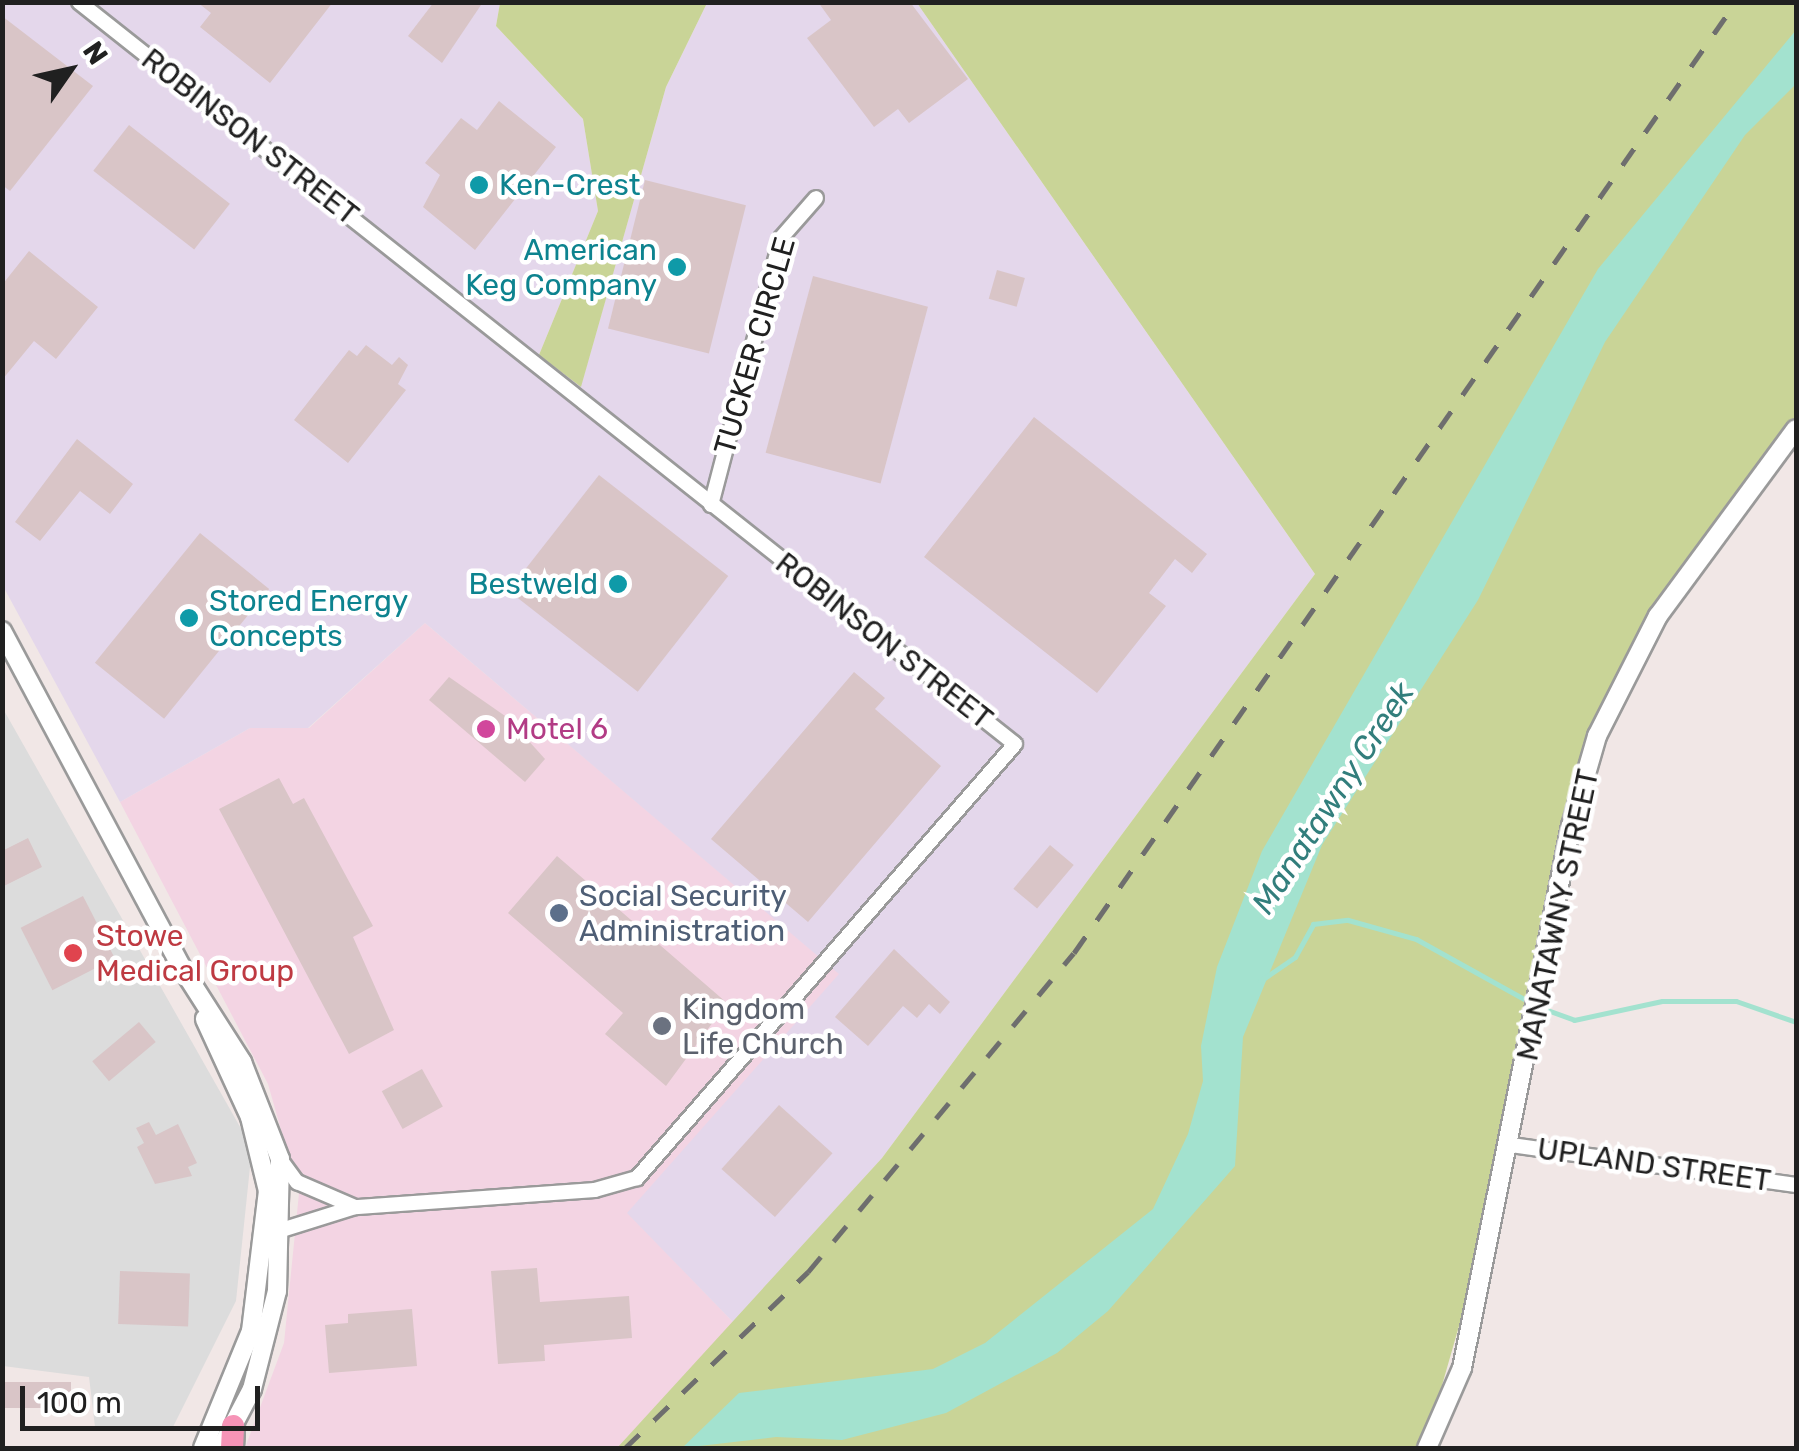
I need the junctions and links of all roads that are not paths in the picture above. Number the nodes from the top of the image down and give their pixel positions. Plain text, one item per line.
1 (80, 2) edge
2 (816, 198) dead end
3 (1796, 429) edge
4 (711, 505) junction
5 (2, 631) edge
6 (182, 968) junction
7 (1511, 1144) junction
8 (280, 1159) junction
9 (1796, 1185) edge
10 (355, 1207) junction
11 (276, 1234) junction
12 (233, 1437) edge
13 (203, 1448) edge
14 (221, 1448) edge
15 (1427, 1448) edge

1 - 4 street, ROBINSON STREET
2 - 4 street, TUCKER CIRCLE
3 - 7 street, MANATAWNY STREET
4 - 10 street, ROBINSON STREET
5 - 6 street
6 - 8 street
6 - 11 street
7 - 9 street, UPLAND STREET
7 - 15 street, MANATAWNY STREET
8 - 10 street, ROBINSON STREET
8 - 11 street
10 - 11 street, ROBINSON STREET
11 - 12 street
11 - 13 street
12 - 14 street

